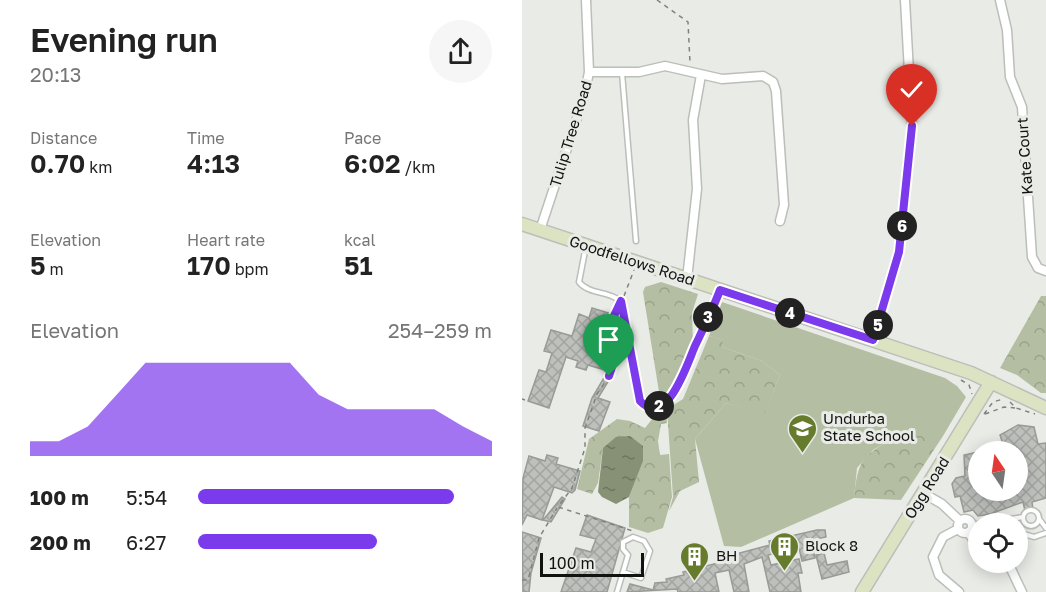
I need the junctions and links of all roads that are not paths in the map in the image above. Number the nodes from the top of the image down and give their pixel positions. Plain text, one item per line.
1 (586, 0) edge
2 (905, 0) edge
3 (1000, 0) edge
4 (589, 72) junction
5 (622, 72) junction
6 (701, 75) junction
7 (780, 221) dead end
8 (522, 224) edge
9 (540, 230) junction
10 (636, 241) dead end
11 (586, 246) junction
12 (1046, 271) edge
13 (687, 279) junction
14 (720, 290) junction
15 (873, 340) junction
16 (991, 382) junction
17 (1044, 412) edge
18 (923, 493) junction
19 (1026, 513) edge
20 (968, 519) edge
21 (1039, 520) junction
22 (959, 525) junction
23 (1028, 526) edge
24 (1046, 528) edge
25 (968, 530) edge
26 (1046, 533) edge
27 (1028, 535) edge
28 (623, 572) junction
29 (1013, 573) edge
30 (617, 592) edge
31 (862, 592) edge
32 (959, 592) edge
33 (1022, 592) edge

1 - 4 street, Tulip Tree Road
2 - 15 street
3 - 12 street, Kate Court
4 - 5 street
4 - 9 street, Tulip Tree Road
5 - 6 street
5 - 10 lane
6 - 7 street
6 - 13 street
8 - 9 street, Goodfellows Road
9 - 11 street, Goodfellows Road
11 - 13 street, Goodfellows Road
11 - 14 lane
13 - 14 street, Goodfellows Road
14 - 15 street, Goodfellows Road
15 - 16 street, Goodfellows Road
16 - 17 street, Goodfellows Road
16 - 18 street, Ogg Road
18 - 22 street
18 - 31 street, Ogg Road
19 - 21 lane
20 - 22 street
21 - 23 lane
21 - 24 lane
22 - 25 street
22 - 32 street
26 - 27 lane
28 - 28 lane
28 - 30 lane
29 - 33 street

